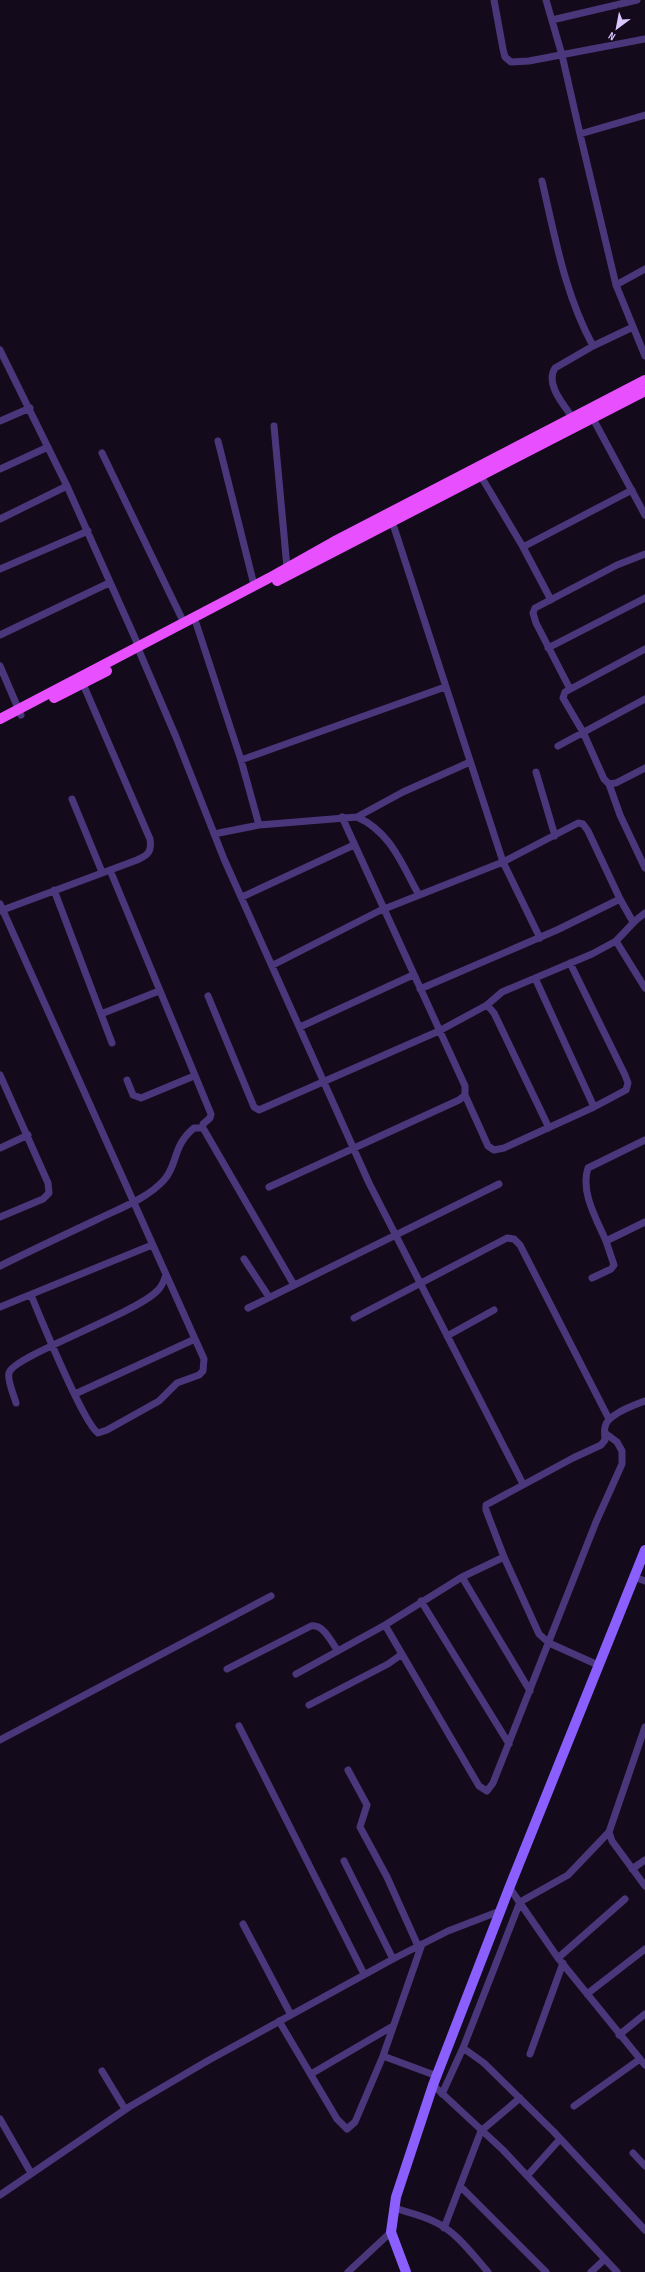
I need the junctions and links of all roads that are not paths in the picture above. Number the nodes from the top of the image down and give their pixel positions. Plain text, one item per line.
1 (494, 0) edge
2 (546, 0) edge
3 (637, 0) edge
4 (552, 20) junction
5 (645, 39) edge
6 (562, 55) junction
7 (645, 115) edge
8 (580, 134) junction
9 (542, 181) dead end
10 (645, 269) edge
11 (616, 285) junction
12 (633, 327) junction
13 (593, 346) junction
14 (0, 350) edge
15 (645, 356) edge
16 (2, 360) edge
17 (645, 380) edge
18 (645, 392) edge
19 (30, 408) junction
20 (590, 414) junction
21 (573, 418) junction
22 (0, 421) edge
23 (274, 426) dead end
24 (218, 441) dead end
25 (48, 447) junction
26 (102, 453) dead end
27 (0, 469) edge
28 (478, 472) junction
29 (67, 486) junction
30 (632, 490) junction
31 (645, 515) edge
32 (391, 517) junction
33 (0, 519) edge
34 (88, 531) junction
35 (523, 547) junction
36 (645, 554) edge
37 (287, 568) junction
38 (0, 569) edge
39 (109, 582) junction
40 (254, 585) junction
41 (645, 598) edge
42 (551, 600) junction
43 (184, 622) junction
44 (196, 623) junction
45 (0, 635) edge
46 (548, 648) junction
47 (645, 649) edge
48 (139, 650) junction
49 (0, 666) edge
50 (83, 684) junction
51 (446, 687) junction
52 (570, 689) junction
53 (645, 699) edge
54 (19, 712) junction
55 (0, 719) edge
56 (0, 726) edge
57 (583, 732) junction
58 (558, 746) dead end
59 (241, 760) junction
60 (470, 762) junction
61 (645, 768) edge
62 (536, 772) dead end
63 (609, 784) junction
64 (72, 799) dead end
65 (342, 817) junction
66 (357, 817) junction
67 (259, 825) junction
68 (214, 834) junction
69 (555, 836) junction
70 (354, 845) junction
71 (503, 862) junction
72 (645, 868) edge
73 (110, 870) junction
74 (102, 872) junction
75 (54, 890) junction
76 (419, 895) junction
77 (242, 897) junction
78 (620, 899) junction
79 (1, 908) edge
80 (383, 909) junction
81 (645, 913) edge
82 (633, 922) junction
83 (540, 938) junction
84 (616, 941) junction
85 (570, 963) junction
86 (273, 966) junction
87 (413, 975) junction
88 (535, 978) junction
89 (645, 988) edge
90 (420, 989) junction
91 (159, 992) junction
92 (208, 996) dead end
93 (487, 1005) junction
94 (101, 1014) junction
95 (300, 1027) junction
96 (439, 1031) junction
97 (112, 1043) dead end
98 (194, 1076) junction
99 (1, 1079) edge
100 (127, 1080) dead end
101 (325, 1082) junction
102 (465, 1095) junction
103 (594, 1107) junction
104 (203, 1128) junction
105 (549, 1128) junction
106 (28, 1135) junction
107 (645, 1140) edge
108 (0, 1148) edge
109 (354, 1148) junction
110 (499, 1184) dead end
111 (269, 1187) dead end
112 (132, 1202) junction
113 (0, 1217) edge
114 (645, 1222) edge
115 (396, 1235) junction
116 (606, 1241) junction
117 (152, 1245) junction
118 (244, 1259) dead end
119 (0, 1266) edge
120 (166, 1275) junction
121 (592, 1278) dead end
122 (420, 1284) junction
123 (294, 1285) junction
124 (31, 1295) junction
125 (269, 1298) junction
126 (0, 1307) edge
127 (248, 1308) dead end
128 (494, 1310) dead end
129 (354, 1318) dead end
130 (447, 1336) junction
131 (195, 1339) junction
132 (54, 1346) junction
133 (75, 1394) junction
134 (645, 1401) edge
135 (16, 1402) dead end
136 (609, 1419) junction
137 (605, 1433) junction
138 (523, 1484) junction
139 (645, 1550) edge
140 (504, 1557) junction
141 (462, 1577) junction
142 (634, 1577) junction
143 (645, 1581) edge
144 (270, 1596) dead end
145 (421, 1601) junction
146 (385, 1625) junction
147 (548, 1643) junction
148 (338, 1651) junction
149 (402, 1654) junction
150 (598, 1665) junction
151 (227, 1668) dead end
152 (296, 1674) dead end
153 (530, 1691) junction
154 (309, 1705) dead end
155 (239, 1726) dead end
156 (645, 1728) edge
157 (0, 1740) edge
158 (509, 1744) junction
159 (348, 1770) dead end
160 (609, 1832) junction
161 (645, 1860) edge
162 (344, 1861) dead end
163 (632, 1869) junction
164 (645, 1886) edge
165 (509, 1887) junction
166 (625, 1899) dead end
167 (520, 1902) junction
168 (500, 1911) junction
169 (243, 1924) dead end
170 (420, 1945) junction
171 (645, 1949) edge
172 (393, 1959) junction
173 (560, 1960) junction
174 (364, 1974) junction
175 (587, 1994) junction
176 (291, 2014) junction
177 (645, 2014) edge
178 (279, 2021) junction
179 (393, 2026) junction
180 (619, 2035) junction
181 (463, 2048) junction
182 (530, 2054) dead end
183 (383, 2056) junction
184 (640, 2059) junction
185 (645, 2065) edge
186 (102, 2071) dead end
187 (311, 2074) junction
188 (435, 2081) junction
189 (442, 2094) junction
190 (520, 2098) junction
191 (574, 2106) dead end
192 (125, 2109) junction
193 (0, 2119) edge
194 (480, 2131) junction
195 (560, 2139) junction
196 (633, 2153) dead end
197 (645, 2166) edge
198 (31, 2173) junction
199 (527, 2176) junction
200 (460, 2186) junction
201 (0, 2195) edge
202 (394, 2208) junction
203 (444, 2228) junction
204 (645, 2230) edge
205 (392, 2232) junction
206 (605, 2259) junction
207 (348, 2272) edge
208 (406, 2272) edge
209 (488, 2272) edge
210 (546, 2272) edge
211 (591, 2272) edge
212 (617, 2272) edge

1 - 6 street
2 - 4 street
3 - 4 street
4 - 6 street
5 - 6 street
6 - 8 street
7 - 8 street
8 - 11 street
9 - 13 street
10 - 11 street
11 - 12 street
12 - 13 street
12 - 15 street
13 - 21 street
14 - 16 street
16 - 19 street
17 - 20 main road
18 - 20 main road
19 - 22 street
19 - 25 street
20 - 21 main road
20 - 28 main road
20 - 30 street
21 - 28 main road
23 - 37 street
24 - 40 street
25 - 27 street
25 - 29 street
26 - 43 street
28 - 32 main road
28 - 35 street
29 - 33 street
29 - 34 street
30 - 31 street
30 - 35 street
32 - 37 main road
32 - 44 main road
32 - 51 street
34 - 38 street
34 - 39 street
35 - 42 street
36 - 42 street
37 - 40 main road
39 - 45 street
39 - 48 street
40 - 43 main road
41 - 46 street
42 - 46 street
43 - 48 main road
44 - 48 main road
44 - 59 street
46 - 52 street
47 - 52 street
48 - 50 main road
48 - 54 main road
48 - 68 street
49 - 54 street
50 - 54 main road
50 - 73 street
51 - 59 street
51 - 60 street
52 - 57 street
53 - 57 street
54 - 55 main road
54 - 56 main road
57 - 58 street
57 - 63 street
59 - 67 street
60 - 66 street
60 - 71 street
61 - 63 street
62 - 69 street
63 - 72 street
64 - 74 street
65 - 66 street
65 - 67 street
65 - 70 street
66 - 76 street
67 - 68 street
68 - 77 street
69 - 71 street
69 - 78 street
70 - 77 street
70 - 80 street
71 - 76 street
71 - 83 street
73 - 74 street
73 - 91 street
74 - 75 street
75 - 79 street
75 - 94 street
76 - 80 street
77 - 86 street
78 - 82 street
78 - 83 street
79 - 112 street
80 - 86 street
80 - 87 street
81 - 82 street
82 - 84 street
83 - 90 street
84 - 85 street
84 - 89 street
85 - 88 street
85 - 103 street
86 - 95 street
87 - 90 street
87 - 95 street
88 - 93 street
88 - 103 street
90 - 96 street
91 - 94 street
91 - 98 street
92 - 101 street
93 - 96 street
93 - 105 street
94 - 97 street
95 - 101 street
96 - 101 street
96 - 102 street
98 - 100 street
98 - 104 street
99 - 106 street
101 - 109 street
102 - 105 street
102 - 109 street
103 - 105 street
104 - 112 street
104 - 123 street
106 - 108 street
106 - 113 street
107 - 116 street
109 - 111 street
109 - 115 street
110 - 115 street
112 - 117 street
112 - 119 street
114 - 116 street
115 - 122 street
115 - 123 street
116 - 121 street
117 - 120 street
117 - 124 street
118 - 125 street
120 - 131 street
120 - 132 street
122 - 129 street
122 - 130 street
122 - 136 street
123 - 125 street
124 - 126 street
124 - 132 street
125 - 127 street
128 - 130 street
130 - 138 street
131 - 133 street
131 - 133 street
132 - 133 street
132 - 135 street
134 - 136 street
136 - 137 street
137 - 138 street
137 - 147 street
138 - 140 street
139 - 142 street
140 - 141 street
140 - 147 street
141 - 145 street
141 - 153 street
142 - 143 street
142 - 150 street
144 - 157 street
145 - 146 street
145 - 158 street
146 - 148 street
146 - 149 street
147 - 150 street
147 - 153 street
148 - 151 street
148 - 152 street
149 - 154 street
149 - 158 street
150 - 165 street
153 - 158 street
155 - 174 street
156 - 160 street
159 - 170 street
160 - 163 street
160 - 167 street
161 - 163 street
162 - 172 street
163 - 164 street
165 - 167 street
165 - 168 street
166 - 173 street
167 - 173 street
167 - 181 street
168 - 170 street
168 - 188 street
169 - 176 street
170 - 172 street
170 - 179 street
171 - 175 street
172 - 174 street
173 - 175 street
173 - 182 street
174 - 176 street
175 - 180 street
176 - 178 street
177 - 180 street
178 - 187 street
178 - 192 street
179 - 183 street
179 - 187 street
180 - 184 street
181 - 189 street
181 - 190 street
183 - 187 street
183 - 188 street
184 - 185 street
184 - 191 street
186 - 192 street
188 - 189 street
188 - 202 street
189 - 194 street
190 - 194 street
190 - 195 street
192 - 198 street
193 - 198 street
194 - 199 street
194 - 200 street
195 - 199 street
195 - 204 street
196 - 197 street
198 - 201 street
199 - 206 street
200 - 203 street
200 - 210 street
202 - 203 street
202 - 205 street
203 - 209 street
205 - 207 street
205 - 208 street
206 - 211 street
206 - 212 street

